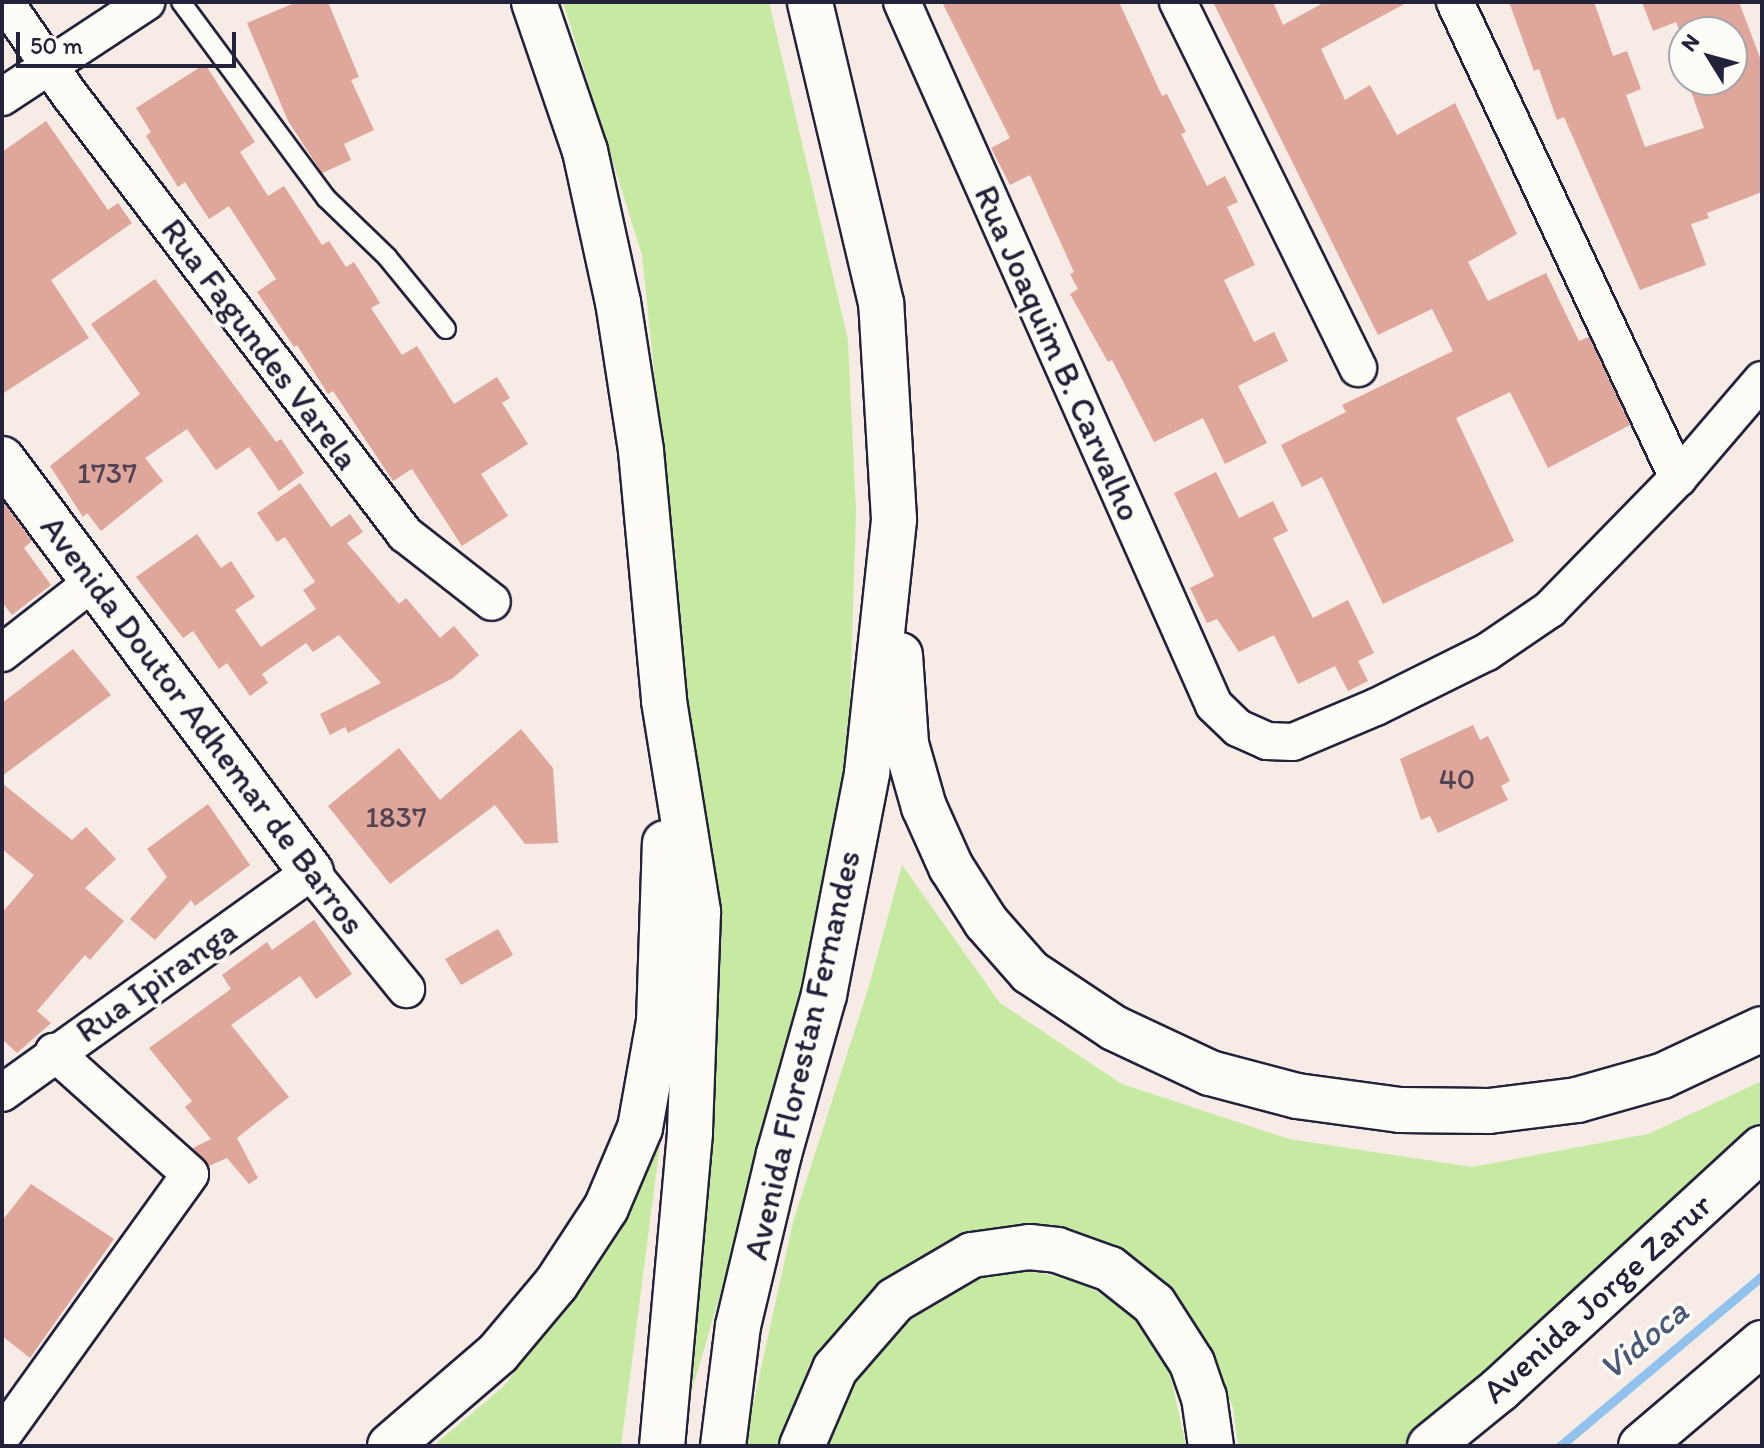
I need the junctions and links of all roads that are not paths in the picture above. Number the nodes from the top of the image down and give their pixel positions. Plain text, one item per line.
1 (5, 2) edge
2 (146, 2) edge
3 (181, 2) edge
4 (534, 2) edge
5 (810, 2) edge
6 (902, 2) edge
7 (1178, 2) edge
8 (1455, 2) edge
9 (49, 65) junction
10 (2, 97) edge
11 (446, 329) dead end
12 (1358, 368) dead end
13 (1762, 380) edge
14 (2, 459) edge
15 (1678, 478) junction
16 (894, 519) junction
17 (94, 581) junction
18 (492, 602) dead end
19 (2, 653) edge
20 (664, 701) junction
21 (311, 872) junction
22 (406, 989) dead end
23 (1762, 1029) edge
24 (54, 1052) junction
25 (2, 1093) edge
26 (1762, 1148) edge
27 (1762, 1343) edge
28 (1681, 1412) junction
29 (2, 1436) edge
30 (390, 1446) edge
31 (662, 1446) edge
32 (723, 1446) edge
33 (802, 1446) edge
34 (1211, 1446) edge
35 (1430, 1446) edge
36 (1641, 1446) edge
37 (1649, 1446) edge

1 - 9 street, Rua Fagundes Varela
2 - 9 street
3 - 11 lane
4 - 20 main road
5 - 16 main road, Avenida Florestan Fernandes
6 - 15 street, Rua Joaquim B. Carvalho
7 - 12 street
8 - 15 street
9 - 10 street
9 - 18 street, Rua Fagundes Varela
13 - 15 street
14 - 17 main road, Avenida Doutor Adhemar de Barros
16 - 23 main road
16 - 32 main road, Avenida Florestan Fernandes
17 - 19 street
17 - 21 main road, Avenida Doutor Adhemar de Barros
20 - 30 main road
20 - 31 main road
21 - 22 street, Avenida Doutor Adhemar de Barros
21 - 24 street, Rua Ipiranga
24 - 25 street, Rua Ipiranga
24 - 29 street
26 - 35 main road, Avenida Jorge Zarur
27 - 28 main road
28 - 36 main road
28 - 37 main road
33 - 34 main road

